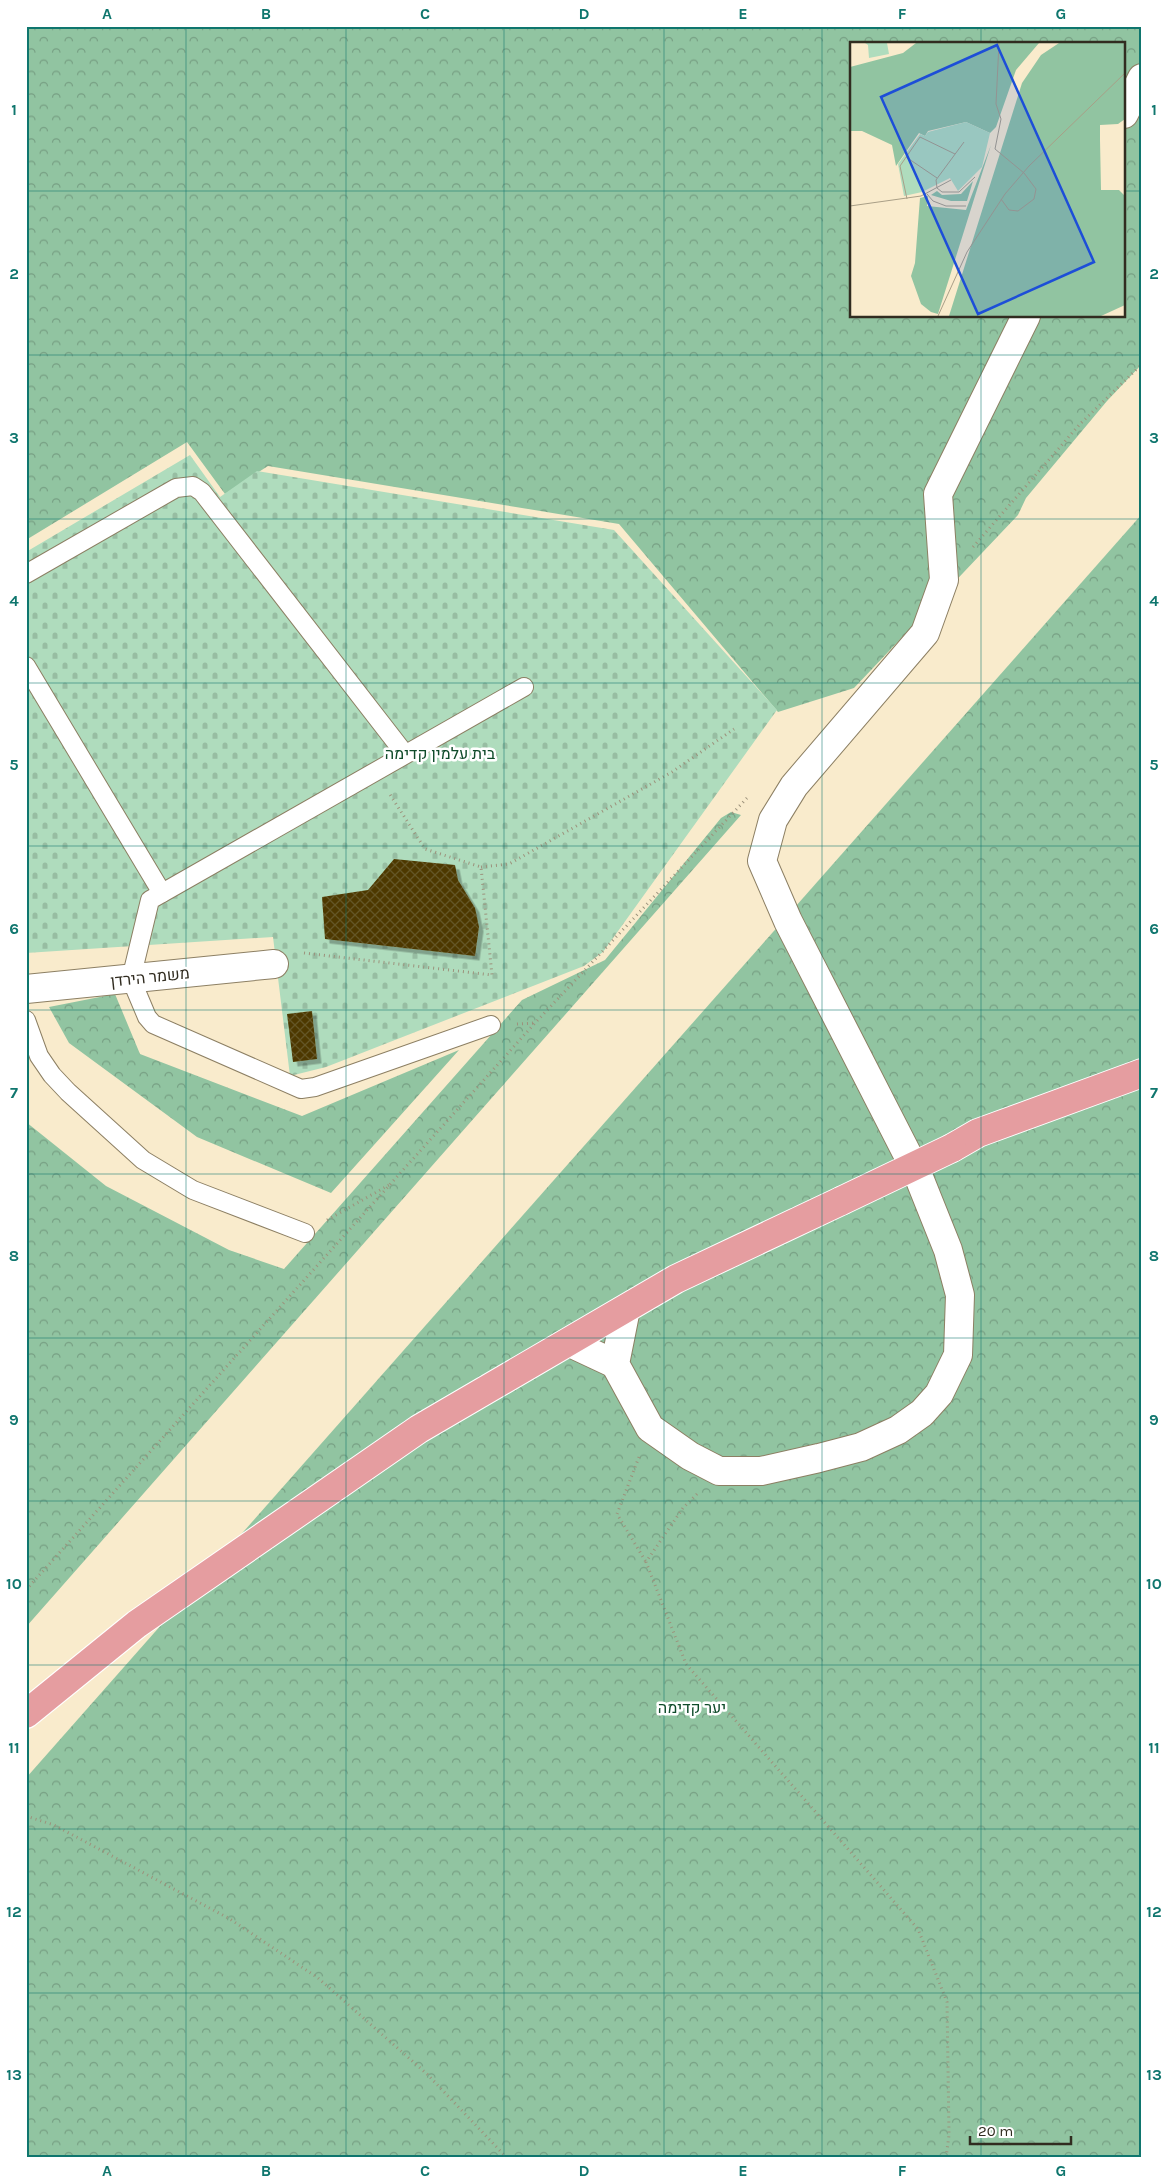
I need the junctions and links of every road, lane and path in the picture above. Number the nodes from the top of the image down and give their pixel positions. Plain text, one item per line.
1 (1142, 78) edge
2 (1126, 110) edge
3 (1025, 318) edge
4 (1142, 364) edge
5 (26, 574) edge
6 (944, 580) junction
7 (26, 666) edge
8 (524, 687) dead end
9 (734, 729) dead end
10 (406, 754) junction
11 (376, 771) junction
12 (746, 798) dead end
13 (481, 867) junction
14 (162, 893) junction
15 (274, 964) joint
16 (131, 979) junction
17 (26, 989) edge
18 (26, 1020) edge
19 (491, 1025) dead end
20 (1142, 1073) edge
21 (393, 1182) junction
22 (305, 1233) joint
23 (626, 1309) junction
24 (568, 1342) junction
25 (614, 1364) junction
26 (650, 1428) junction
27 (719, 1470) junction
28 (646, 1562) junction
29 (26, 1590) edge
30 (26, 1714) edge
31 (26, 1816) edge
32 (507, 2158) edge
33 (946, 2158) edge

1 - 2 street
3 - 6 street
4 - 6 path
5 - 10 lane
6 - 27 street
7 - 14 lane
8 - 10 lane
9 - 13 path
10 - 11 lane
11 - 13 path
11 - 14 lane
12 - 21 path
13 - 15 path
14 - 16 lane
15 - 16 street, משמר הירדן
16 - 17 street, משמר הירדן
16 - 19 lane
18 - 22 lane
20 - 23 main road, bridge
21 - 22 path
21 - 29 path
23 - 24 main road
23 - 25 street
24 - 25 street
24 - 30 main road
25 - 26 street
26 - 27 street
26 - 28 path
27 - 28 path
28 - 33 path
31 - 32 path

